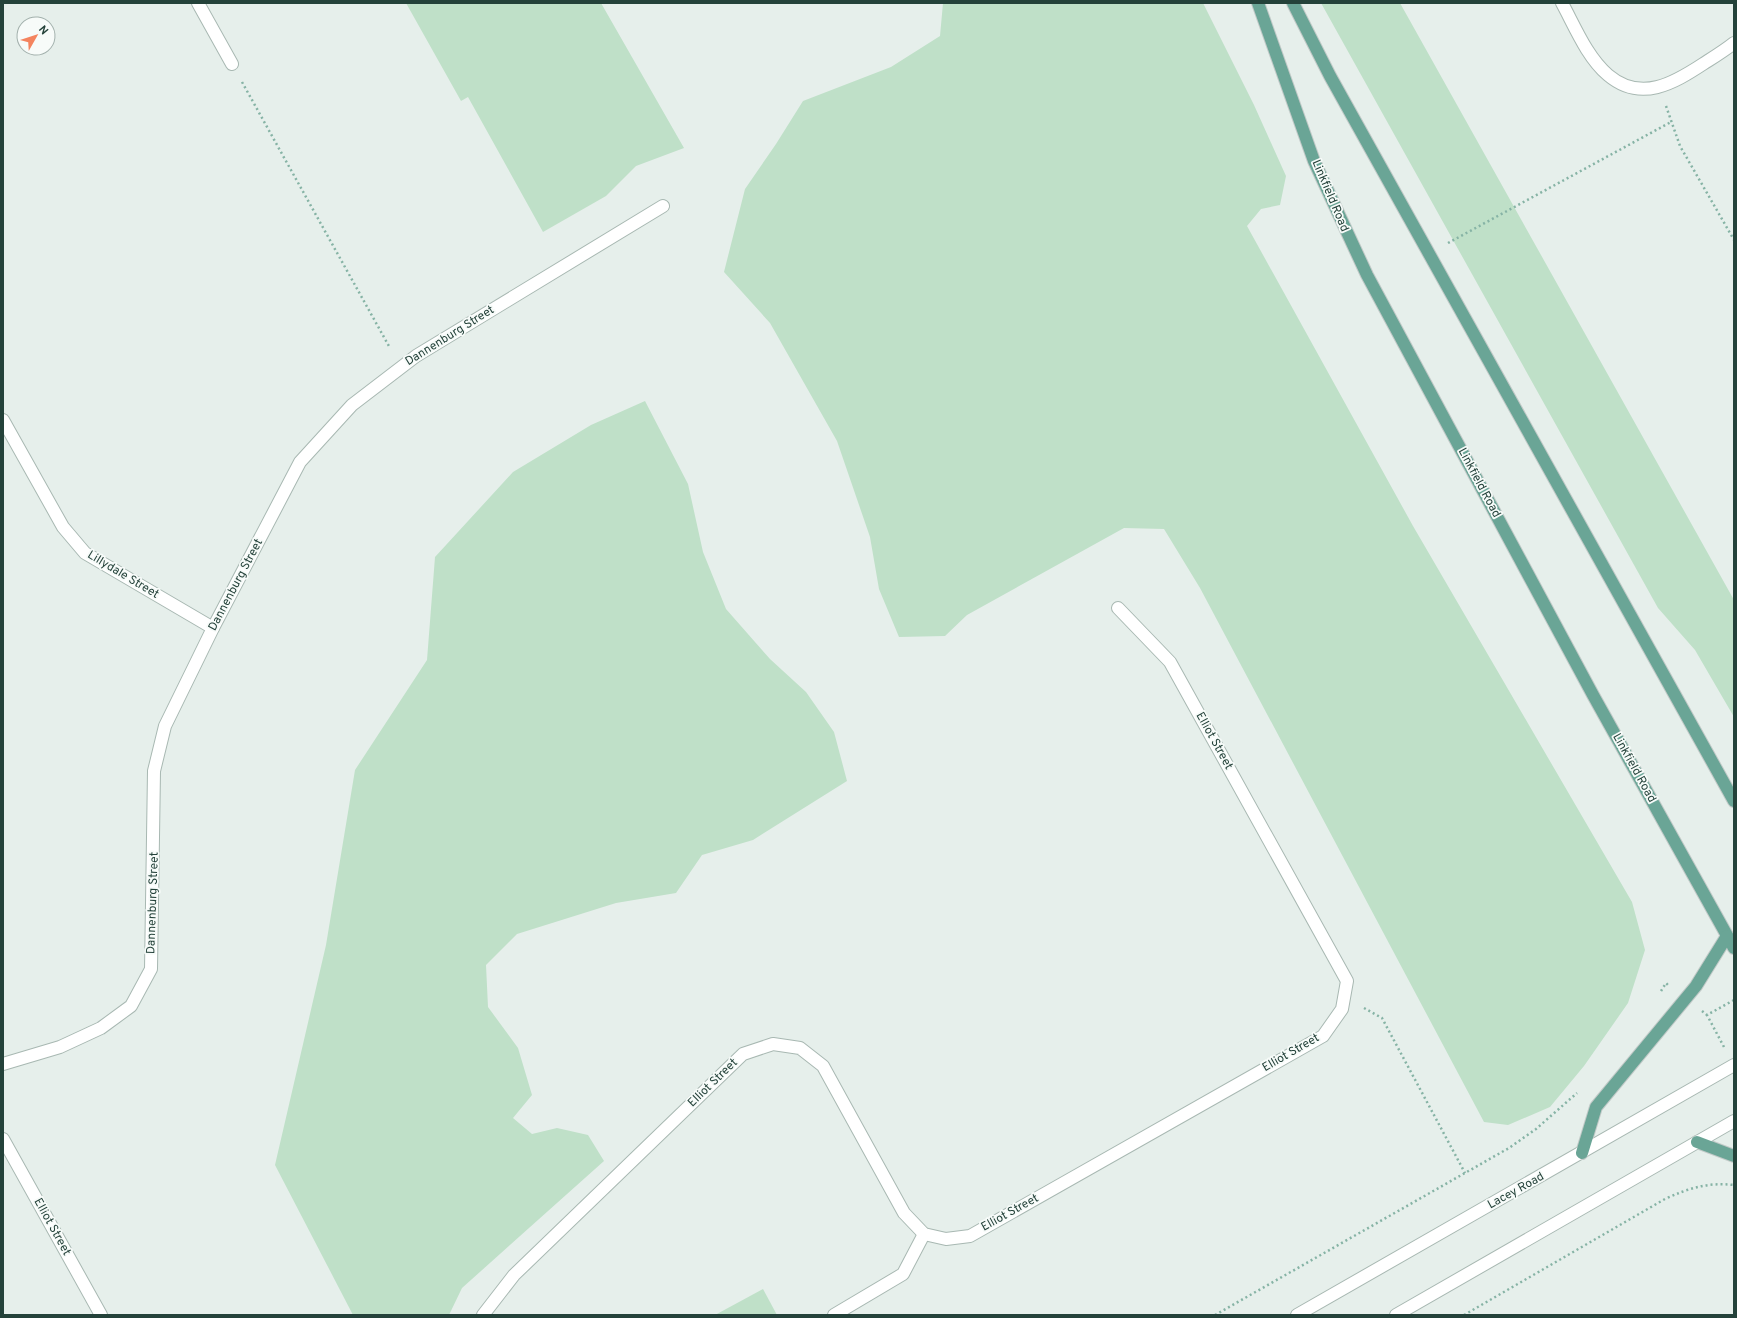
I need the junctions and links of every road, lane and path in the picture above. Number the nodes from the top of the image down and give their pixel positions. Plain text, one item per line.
1 (198, 3) edge
2 (1258, 3) edge
3 (1293, 3) edge
4 (1562, 3) edge
5 (1734, 43) edge
6 (232, 64) joint
7 (1664, 86) junction
8 (1671, 122) junction
9 (663, 206) dead end
10 (1734, 240) edge
11 (1429, 254) junction
12 (400, 368) junction
13 (3, 420) edge
14 (1118, 608) dead end
15 (213, 628) junction
16 (1734, 801) edge
17 (1727, 936) junction
18 (1734, 948) edge
19 (1666, 984) dead end
20 (1659, 995) dead end
21 (1344, 996) junction
22 (1734, 1000) edge
23 (1725, 1049) dead end
24 (3, 1064) edge
25 (1734, 1065) edge
26 (1579, 1091) dead end
27 (1734, 1121) edge
28 (3, 1139) edge
29 (1697, 1142) junction
30 (1582, 1153) junction
31 (1734, 1156) edge
32 (1465, 1173) junction
33 (1734, 1185) edge
34 (924, 1234) junction
35 (101, 1315) edge
36 (483, 1315) edge
37 (834, 1315) edge
38 (1215, 1315) edge
39 (1297, 1315) edge
40 (1396, 1315) edge
41 (1464, 1315) edge

1 - 6 street
2 - 17 main road, Linkfield Road
3 - 11 main road
4 - 7 street
5 - 7 street
6 - 12 path
7 - 8 path
8 - 10 path
8 - 11 path
9 - 12 street, Dannenburg Street
11 - 16 main road
12 - 15 street, Dannenburg Street
13 - 15 street, Lillydale Street
14 - 21 street, Elliot Street
15 - 24 street, Dannenburg Street
17 - 18 main road, Linkfield Road
17 - 30 main road
19 - 20 path
21 - 32 path
21 - 34 street, Elliot Street
22 - 23 path
25 - 30 street, Lacey Road
26 - 32 path
27 - 29 street
28 - 35 street, Elliot Street
29 - 31 main road
29 - 40 street
30 - 39 street, Lacey Road
32 - 38 path
33 - 41 path
34 - 36 street, Elliot Street
34 - 37 street

